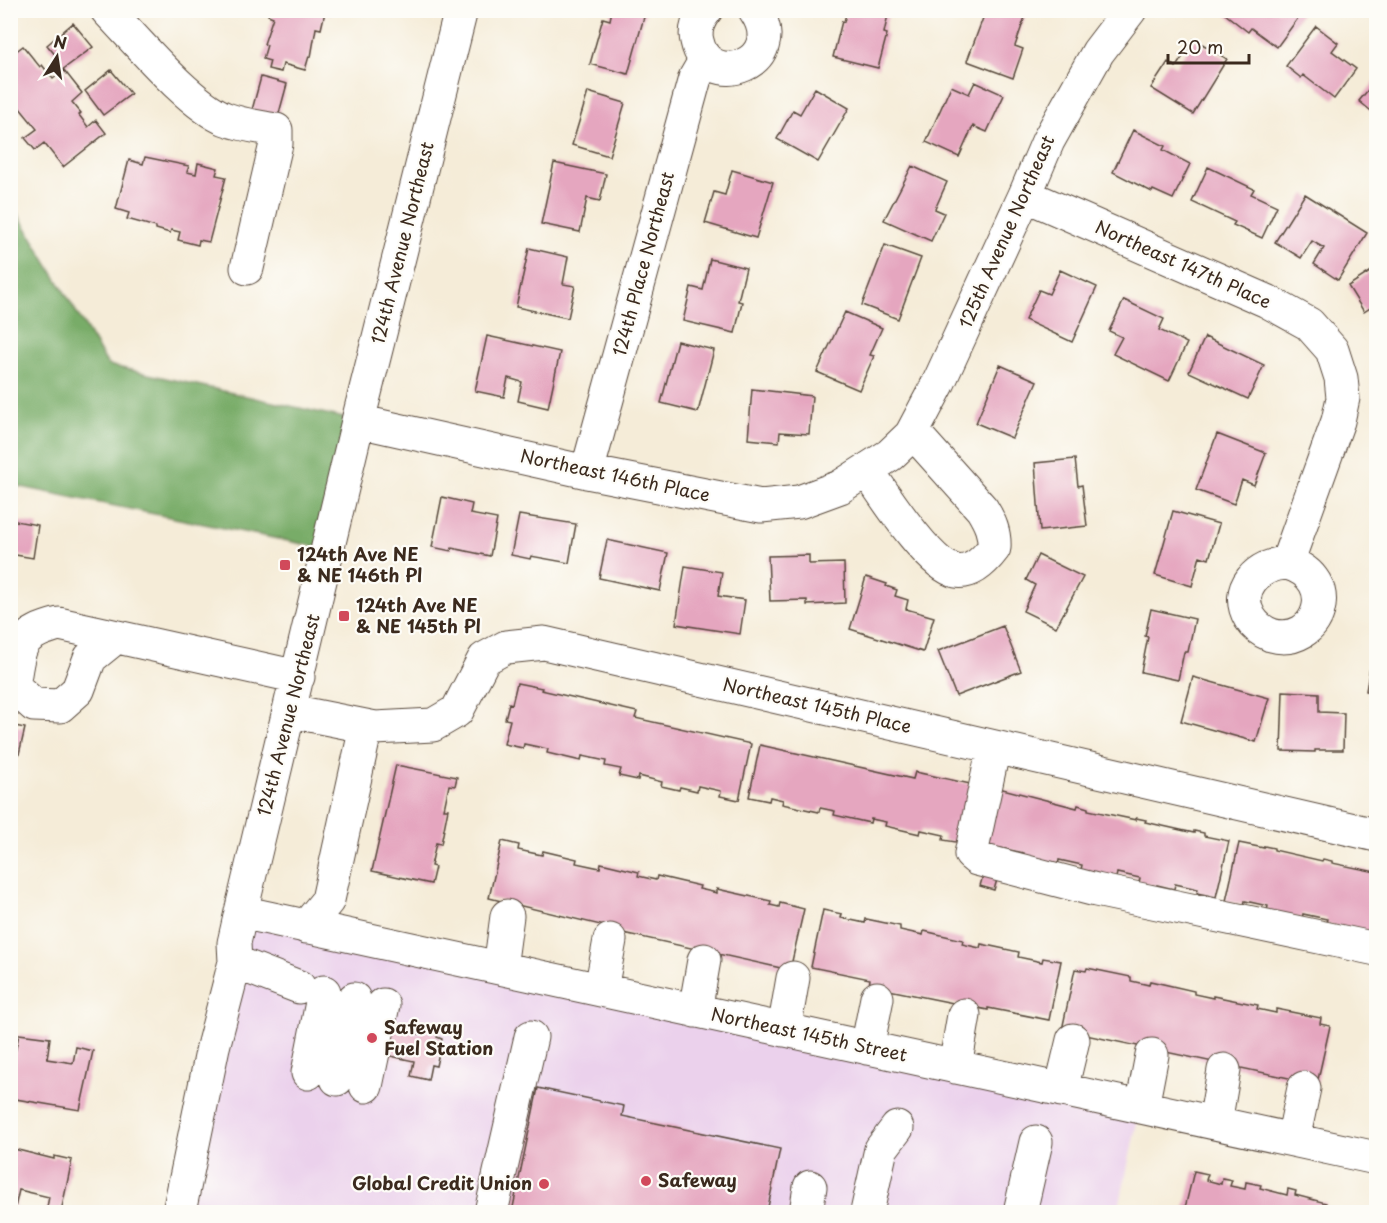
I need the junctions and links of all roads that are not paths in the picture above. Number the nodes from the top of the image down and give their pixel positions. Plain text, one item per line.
1 (107, 10) edge
2 (461, 10) edge
3 (706, 10) edge
4 (755, 10) edge
5 (1130, 10) edge
6 (705, 59) junction
7 (1025, 195) junction
8 (247, 268) dead end
9 (358, 422) junction
10 (890, 452) joint
11 (587, 472) junction
12 (1287, 563) dead end
13 (116, 637) dead end
14 (298, 677) junction
15 (290, 711) junction
16 (366, 727) junction
17 (994, 747) junction
18 (1377, 835) edge
19 (241, 912) junction
20 (507, 916) dead end
21 (306, 927) junction
22 (610, 940) dead end
23 (1377, 949) edge
24 (704, 960) dead end
25 (234, 962) junction
26 (500, 968) junction
27 (793, 978) dead end
28 (601, 990) junction
29 (350, 998) junction
30 (877, 998) dead end
31 (695, 1011) junction
32 (964, 1015) dead end
33 (784, 1030) junction
34 (531, 1037) dead end
35 (1073, 1040) dead end
36 (867, 1048) junction
37 (1152, 1055) dead end
38 (955, 1067) junction
39 (1224, 1070) dead end
40 (1304, 1088) dead end
41 (1061, 1090) junction
42 (1142, 1107) junction
43 (1215, 1124) junction
44 (897, 1128) dead end
45 (1293, 1140) junction
46 (1036, 1142) dead end
47 (1377, 1158) edge
48 (179, 1212) edge
49 (491, 1212) edge
50 (867, 1212) edge
51 (1020, 1212) edge

1 - 8 street
2 - 9 street, 124th Avenue Northeast
3 - 6 street
4 - 6 street
5 - 7 street, 125th Avenue Northeast
6 - 11 street, 124th Place Northeast
7 - 10 street, 125th Avenue Northeast
7 - 12 street, Northeast 147th Place
9 - 11 street, Northeast 146th Place
9 - 14 street, 124th Avenue Northeast
10 - 11 street, Northeast 146th Place
13 - 14 street
14 - 15 street, 124th Avenue Northeast
15 - 16 street, Northeast 145th Place
15 - 19 street, 124th Avenue Northeast
16 - 17 street, Northeast 145th Place
16 - 21 street
17 - 18 street, Northeast 145th Place
17 - 23 street
19 - 21 street, Northeast 145th Street
19 - 25 street, 124th Avenue Northeast
20 - 26 street
21 - 26 street, Northeast 145th Street
22 - 28 street
24 - 31 street
25 - 29 street
25 - 48 street, 124th Avenue Northeast
26 - 28 street, Northeast 145th Street
27 - 33 street
28 - 31 street, Northeast 145th Street
29 - 29 street
30 - 36 street
31 - 33 street, Northeast 145th Street
32 - 38 street
33 - 36 street, Northeast 145th Street
34 - 49 street
35 - 41 street
36 - 38 street, Northeast 145th Street
37 - 42 street
38 - 41 street, Northeast 145th Street
39 - 43 street
40 - 45 street
41 - 42 street, Northeast 145th Street
42 - 43 street, Northeast 145th Street
43 - 45 street, Northeast 145th Street
44 - 50 street
45 - 47 street, Northeast 145th Street
46 - 51 street

